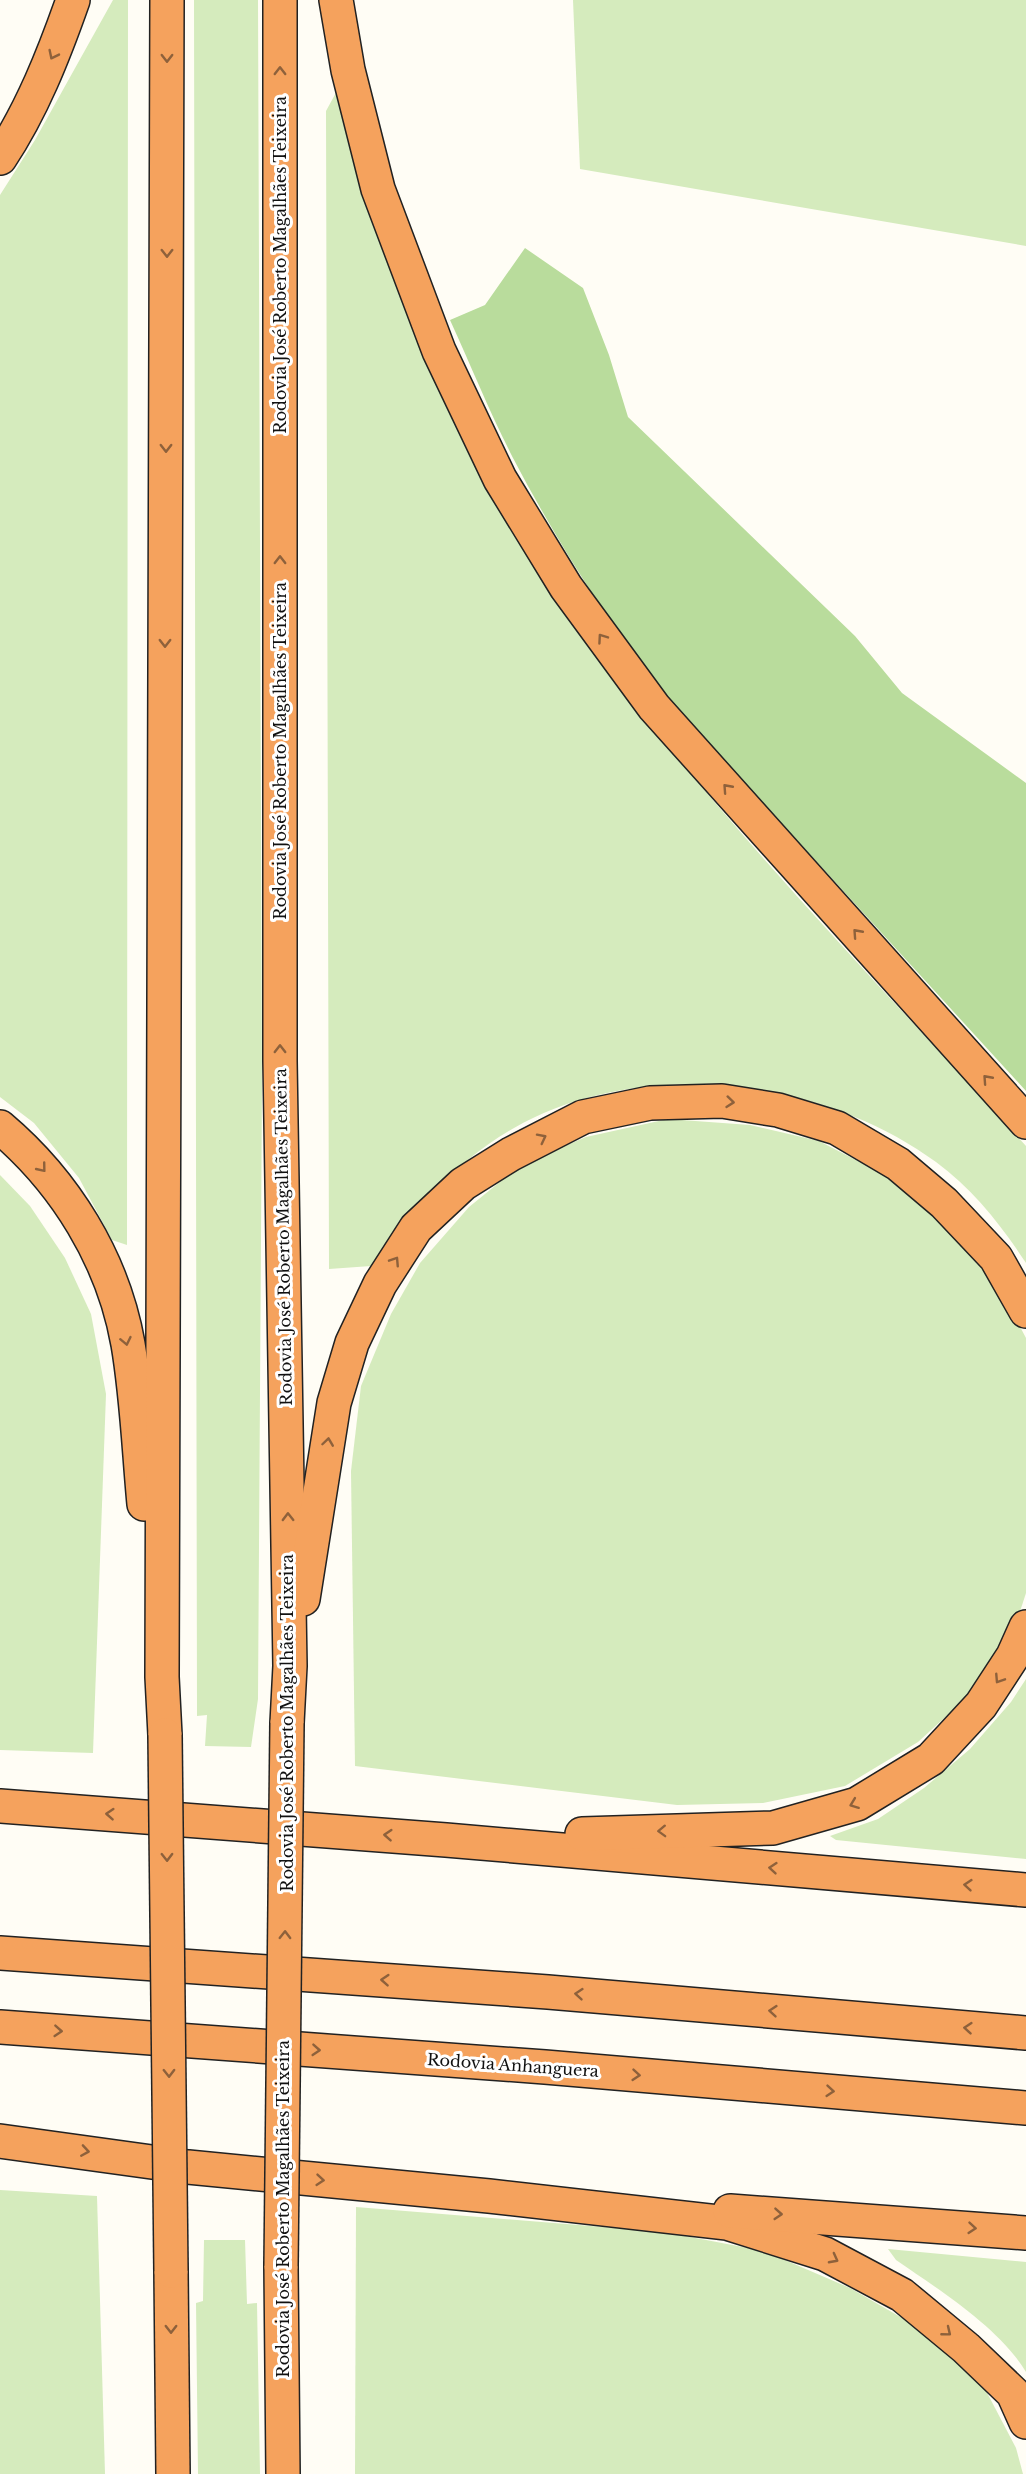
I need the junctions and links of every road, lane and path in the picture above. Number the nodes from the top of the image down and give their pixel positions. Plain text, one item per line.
1 (73, 0) edge
2 (167, 0) edge
3 (280, 0) edge
4 (336, 0) edge
5 (0, 158) edge
6 (1026, 1122) edge
7 (0, 1127) edge
8 (1026, 1311) edge
9 (1026, 1627) edge
10 (290, 1666) junction
11 (162, 1677) junction
12 (4, 1806) edge
13 (446, 1840) junction
14 (1026, 1890) edge
15 (0, 1953) edge
16 (0, 2026) edge
17 (1026, 2032) edge
18 (1026, 2108) edge
19 (9, 2142) edge
20 (489, 2196) junction
21 (1026, 2233) edge
22 (281, 2321) junction
23 (171, 2362) junction
24 (1026, 2422) edge
25 (152, 2474) edge
26 (173, 2474) edge
27 (283, 2474) edge
28 (307, 2474) edge

1 -> 5 highway
2 -> 11 highway
10 -> 3 highway, Rodovia José Roberto Magalhães Teixeira
6 -> 4 highway
7 -> 11 highway
10 -> 8 highway
9 -> 13 highway
22 -> 10 highway, Rodovia José Roberto Magalhães Teixeira, bridge
11 -> 23 highway, bridge
13 -> 12 highway
14 -> 13 highway
17 -> 15 highway
16 -> 18 highway, Rodovia Anhanguera
19 -> 20 highway
20 -> 21 highway
20 -> 24 highway
22 - 27 highway, Rodovia José Roberto Magalhães Teixeira
22 - 28 highway
23 - 25 highway
23 - 26 highway

